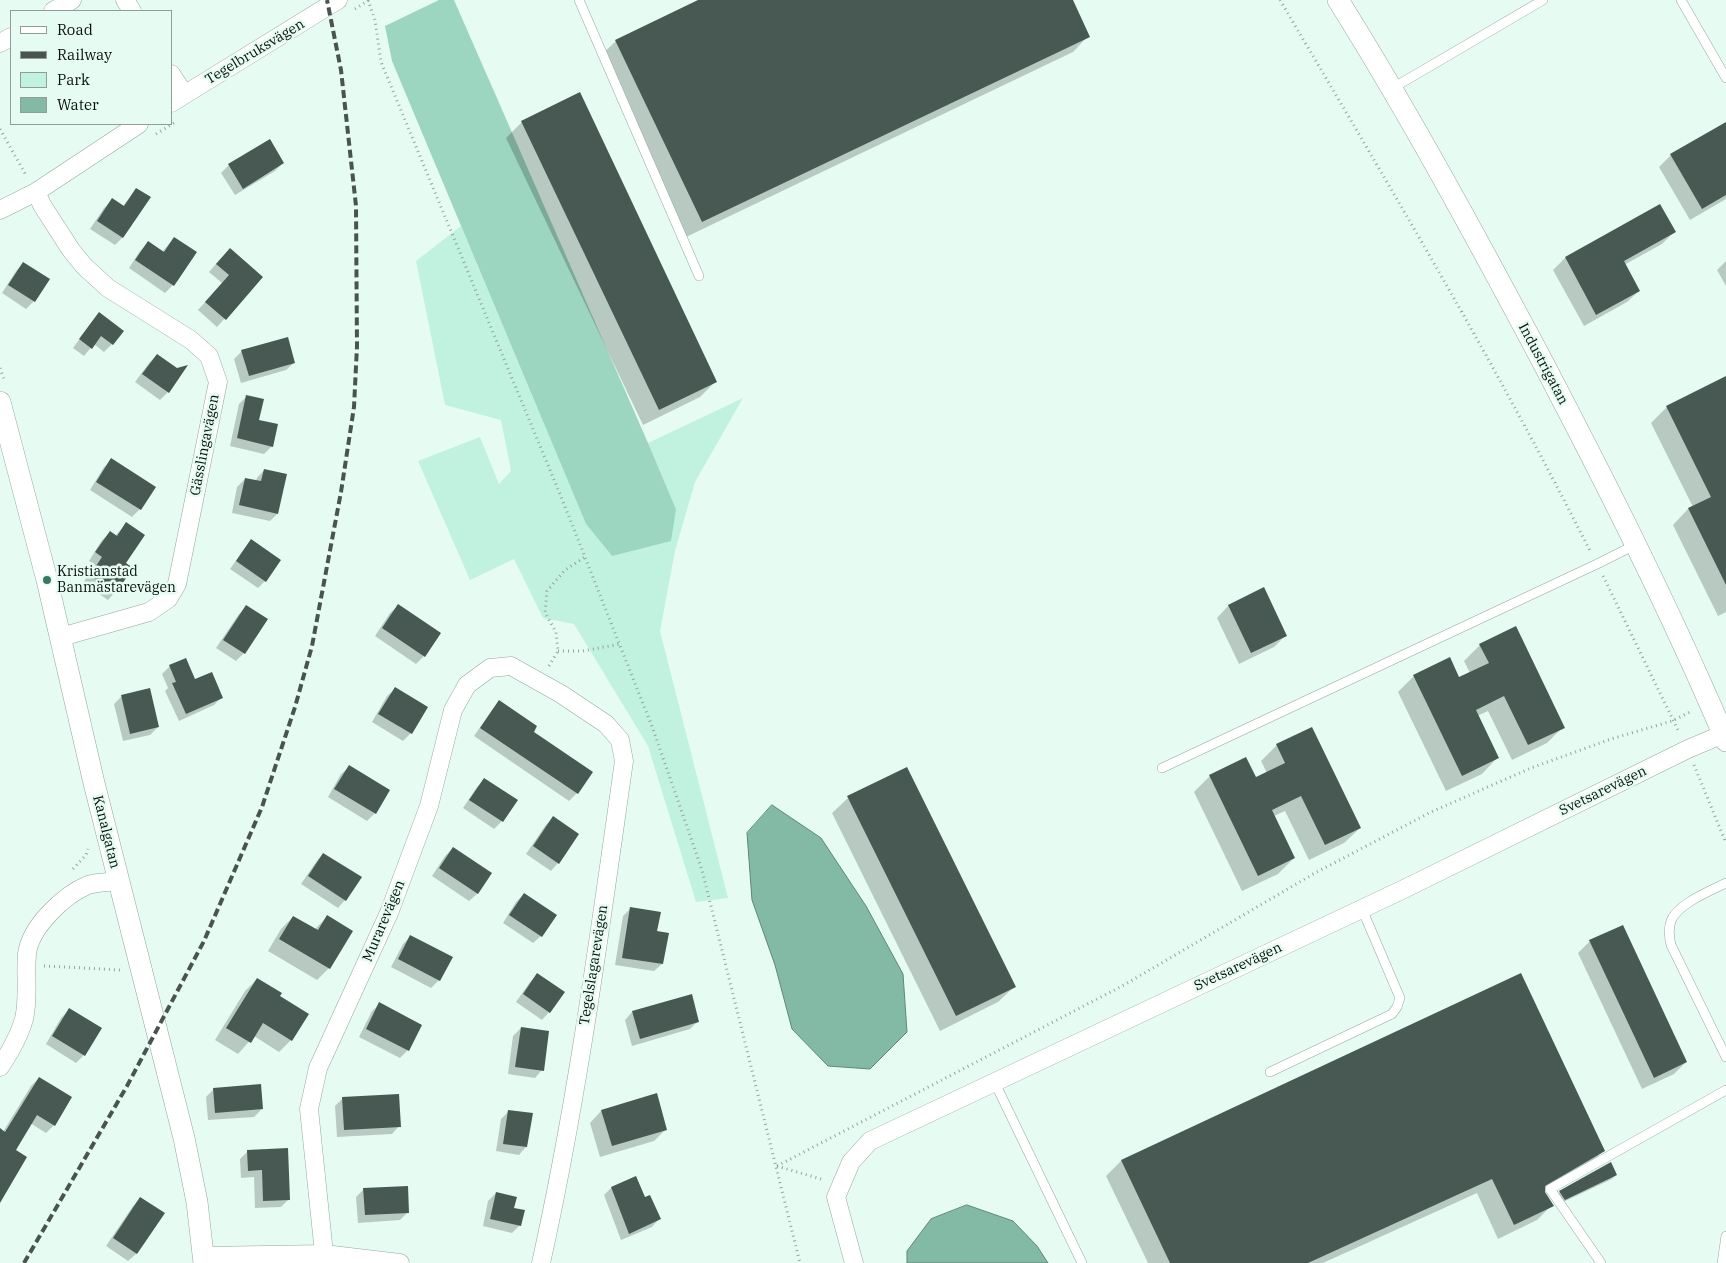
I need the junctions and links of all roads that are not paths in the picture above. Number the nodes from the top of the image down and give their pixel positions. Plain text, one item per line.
1 (72, 0) edge
2 (338, 0) edge
3 (579, 0) edge
4 (1338, 0) edge
5 (1543, 0) edge
6 (1681, 0) edge
7 (55, 10) edge
8 (172, 78) edge
9 (1726, 78) edge
10 (1391, 89) junction
11 (178, 99) edge
12 (137, 125) edge
13 (32, 185) junction
14 (0, 210) edge
15 (698, 276) dead end
16 (0, 402) edge
17 (1635, 545) junction
18 (61, 637) junction
19 (561, 694) joint
20 (1725, 736) edge
21 (1162, 768) dead end
22 (118, 881) junction
23 (1726, 883) edge
24 (1362, 909) junction
25 (1726, 1057) edge
26 (0, 1067) edge
27 (1270, 1072) dead end
28 (995, 1082) junction
29 (1726, 1090) edge
30 (1726, 1236) edge
31 (204, 1259) edge
32 (325, 1259) edge
33 (400, 1263) edge
34 (541, 1263) edge
35 (854, 1263) edge
36 (1082, 1263) edge
37 (1601, 1263) edge
38 (1722, 1263) edge

1 - 7 street
2 - 11 street, Tegelbruksvägen
3 - 15 lane
4 - 10 street, Industrigatan
5 - 10 lane
6 - 9 lane
8 - 11 street
10 - 17 street, Industrigatan
12 - 13 street
13 - 14 street
13 - 18 street, Gässlingavägen
16 - 18 street, Kanalgatan
17 - 20 street, Industrigatan
17 - 21 lane
18 - 22 street, Kanalgatan
19 - 32 street, Murarevägen
19 - 34 street, Tegelslagarevägen
20 - 24 street, Svetsarevägen
22 - 26 street
22 - 31 street, Kanalgatan
23 - 25 lane
24 - 27 lane
24 - 28 street, Svetsarevägen
28 - 35 street, Svetsarevägen
28 - 36 lane
29 - 37 lane
30 - 38 lane
31 - 32 street
32 - 33 street

